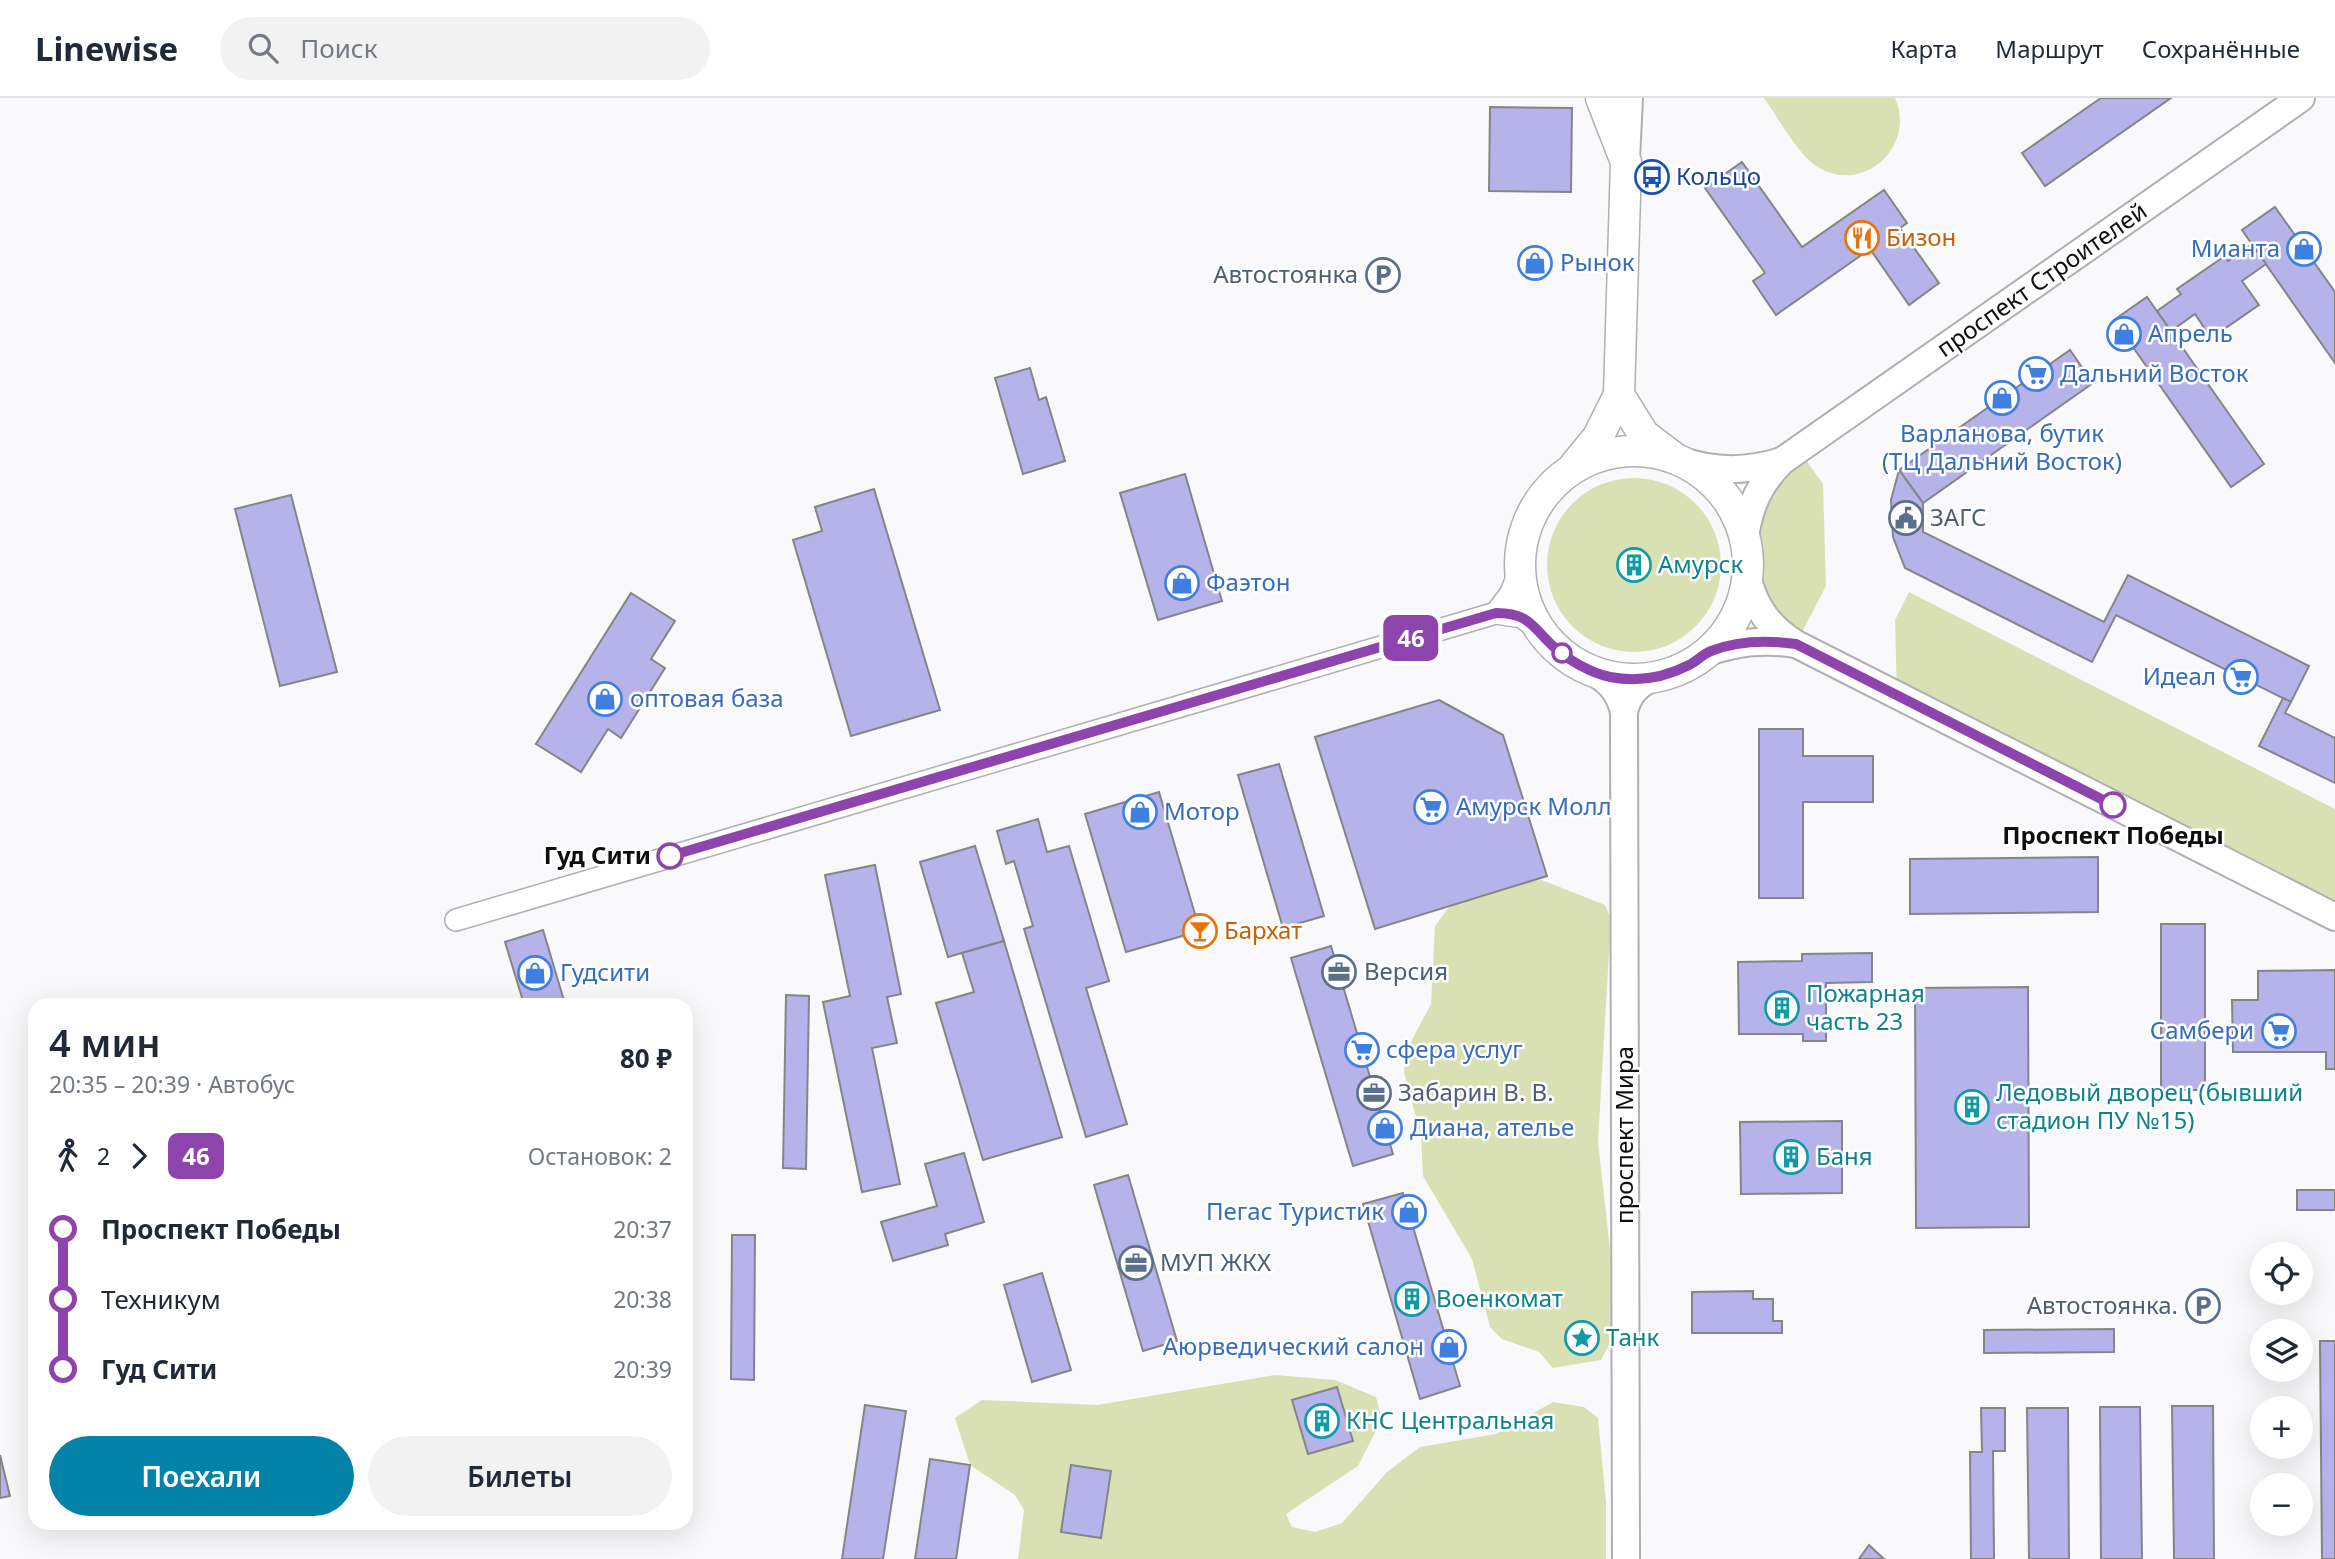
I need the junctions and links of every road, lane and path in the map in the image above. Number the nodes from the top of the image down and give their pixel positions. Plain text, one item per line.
1 (1601, 98) edge
2 (1629, 98) edge
3 (2301, 98) edge
4 (1626, 162) junction
5 (1619, 395) junction
6 (1679, 460) junction
7 (1783, 461) junction
8 (1560, 478) junction
9 (1745, 538) junction
10 (1520, 572) junction
11 (1748, 580) junction
12 (1496, 613) junction
13 (1540, 631) junction
14 (1796, 644) junction
15 (1708, 652) junction
16 (1589, 670) junction
17 (1651, 678) junction
18 (1624, 712) junction
19 (2335, 917) edge
20 (456, 920) dead end
21 (1626, 1559) edge

1 - 4 main road
2 - 4 street
3 - 7 street, проспект Строителей
4 - 5 main road
5 - 6 main road
5 - 8 main road
6 - 7 street
6 - 8 main road
6 - 9 main road
7 - 9 street
8 - 10 main road
9 - 11 main road
10 - 12 street
10 - 13 main road
11 - 14 street
11 - 15 main road
12 - 13 street
12 - 20 street
13 - 16 main road
14 - 15 street
14 - 19 street
15 - 17 main road
16 - 17 main road
16 - 18 street
17 - 18 street
18 - 21 street, проспект Мира

